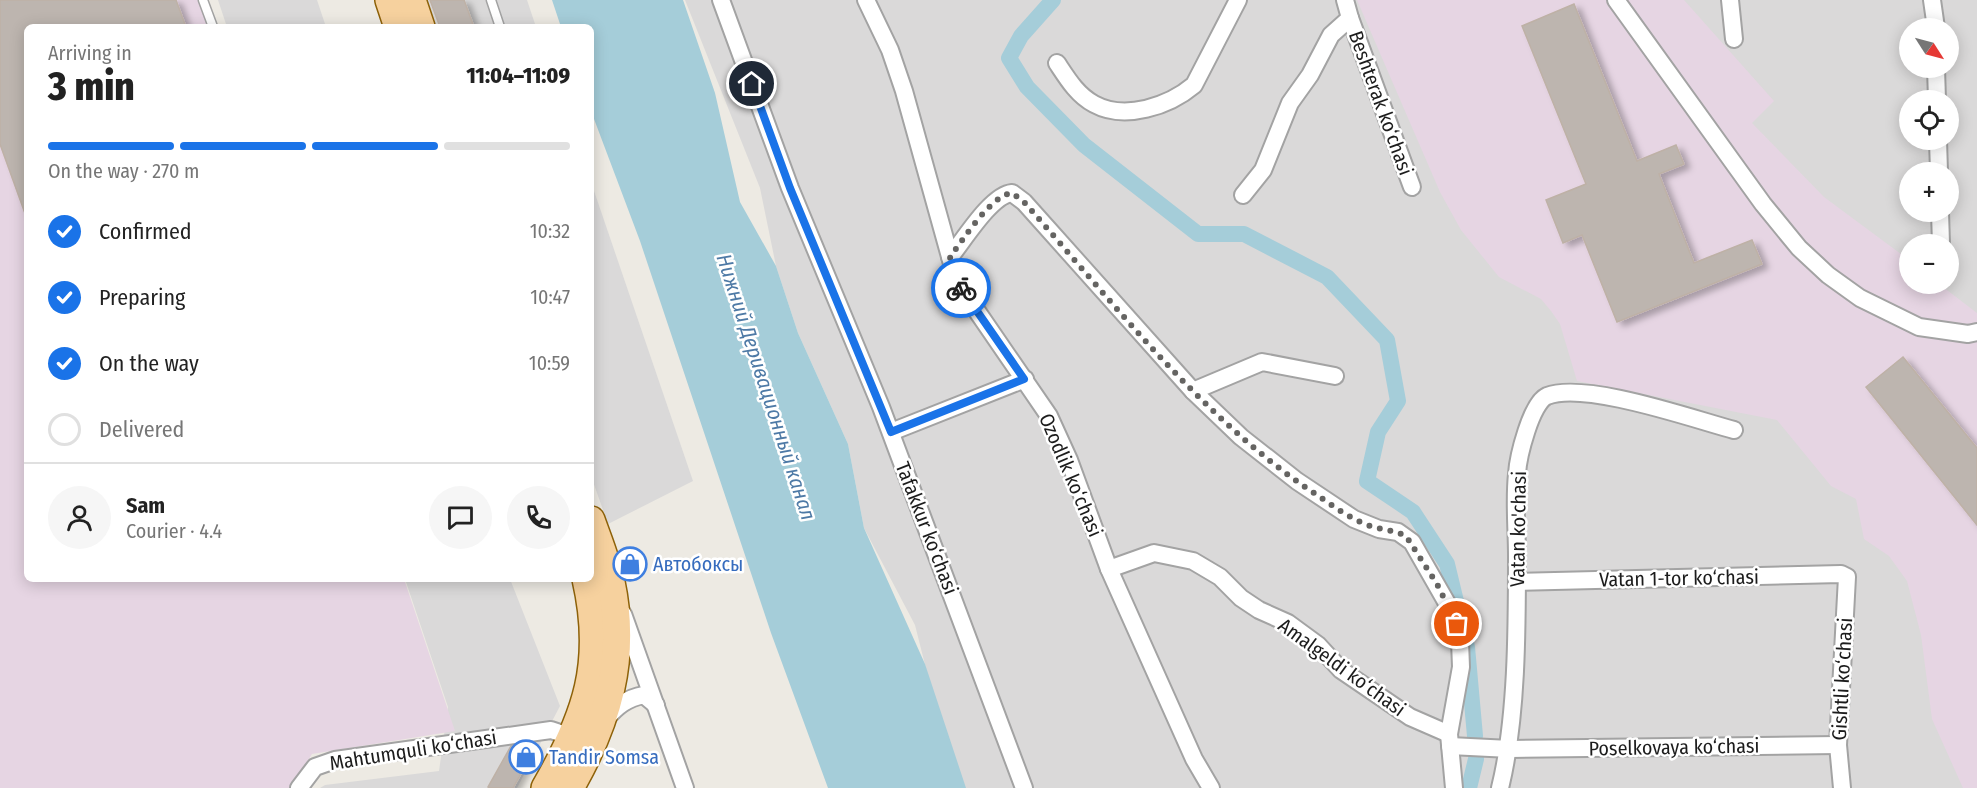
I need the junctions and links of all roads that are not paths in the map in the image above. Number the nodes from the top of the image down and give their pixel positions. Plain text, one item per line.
1 (203, 0) edge
2 (389, 0) edge
3 (412, 0) edge
4 (490, 0) edge
5 (722, 0) edge
6 (866, 0) edge
7 (1238, 0) edge
8 (1345, 0) edge
9 (1616, 0) edge
10 (1730, 0) edge
11 (1932, 0) edge
12 (1350, 18) junction
13 (1935, 18) edge
14 (212, 24) edge
15 (397, 24) edge
16 (420, 24) edge
17 (499, 24) edge
18 (1734, 39) dead end
19 (1057, 63) dead end
20 (1412, 188) dead end
21 (1243, 195) dead end
22 (950, 257) junction
23 (1977, 332) edge
24 (1335, 376) dead end
25 (1024, 379) junction
26 (1193, 391) junction
27 (1734, 430) dead end
28 (891, 432) junction
29 (594, 542) edge
30 (1109, 569) junction
31 (1842, 574) joint
32 (599, 579) edge
33 (1517, 582) junction
34 (656, 705) junction
35 (601, 726) junction
36 (572, 738) junction
37 (1449, 740) junction
38 (1838, 745) junction
39 (1510, 749) junction
40 (299, 788) edge
41 (545, 788) edge
42 (570, 788) edge
43 (685, 788) edge
44 (1024, 788) edge
45 (1211, 788) edge
46 (1454, 788) edge
47 (1500, 788) edge
48 (1842, 788) edge

1 - 14 lane
2 - 15 main road
3 - 16 main road
4 - 17 lane
5 - 28 street, Tafakkur ko‘chasi
6 - 22 street, Ozodlik ko‘chasi
7 - 19 street
8 - 12 street, Beshterak ko‘chasi
9 - 23 street
10 - 18 street
11 - 13 street
12 - 20 street, Beshterak ko‘chasi
12 - 21 street, Beshterak ko‘chasi
22 - 25 street, Ozodlik ko‘chasi
22 - 26 street
24 - 26 street
25 - 28 street
25 - 30 street, Ozodlik ko‘chasi
26 - 37 street
27 - 33 street, Vatan ko'chasi
28 - 44 street, Tafakkur ko‘chasi
29 - 32 main road
30 - 37 street, Amalgeldi ko‘chasi
30 - 45 street, Ozodlik ko‘chasi
31 - 33 street, Vatan 1-tor ko‘chasi
31 - 38 street, Gishtli ko‘chasi
32 - 34 street
32 - 35 main road
32 - 36 main road
33 - 39 street, Vatan ko'chasi
34 - 35 street
34 - 43 street
35 - 42 main road
36 - 40 street, Mahtumquli ko‘chasi
36 - 41 main road
37 - 39 street, Poselkovaya ko‘chasi
37 - 46 street
38 - 39 street, Poselkovaya ko‘chasi
38 - 48 street, Gishtli ko‘chasi
39 - 47 street, Vatan ko'chasi

